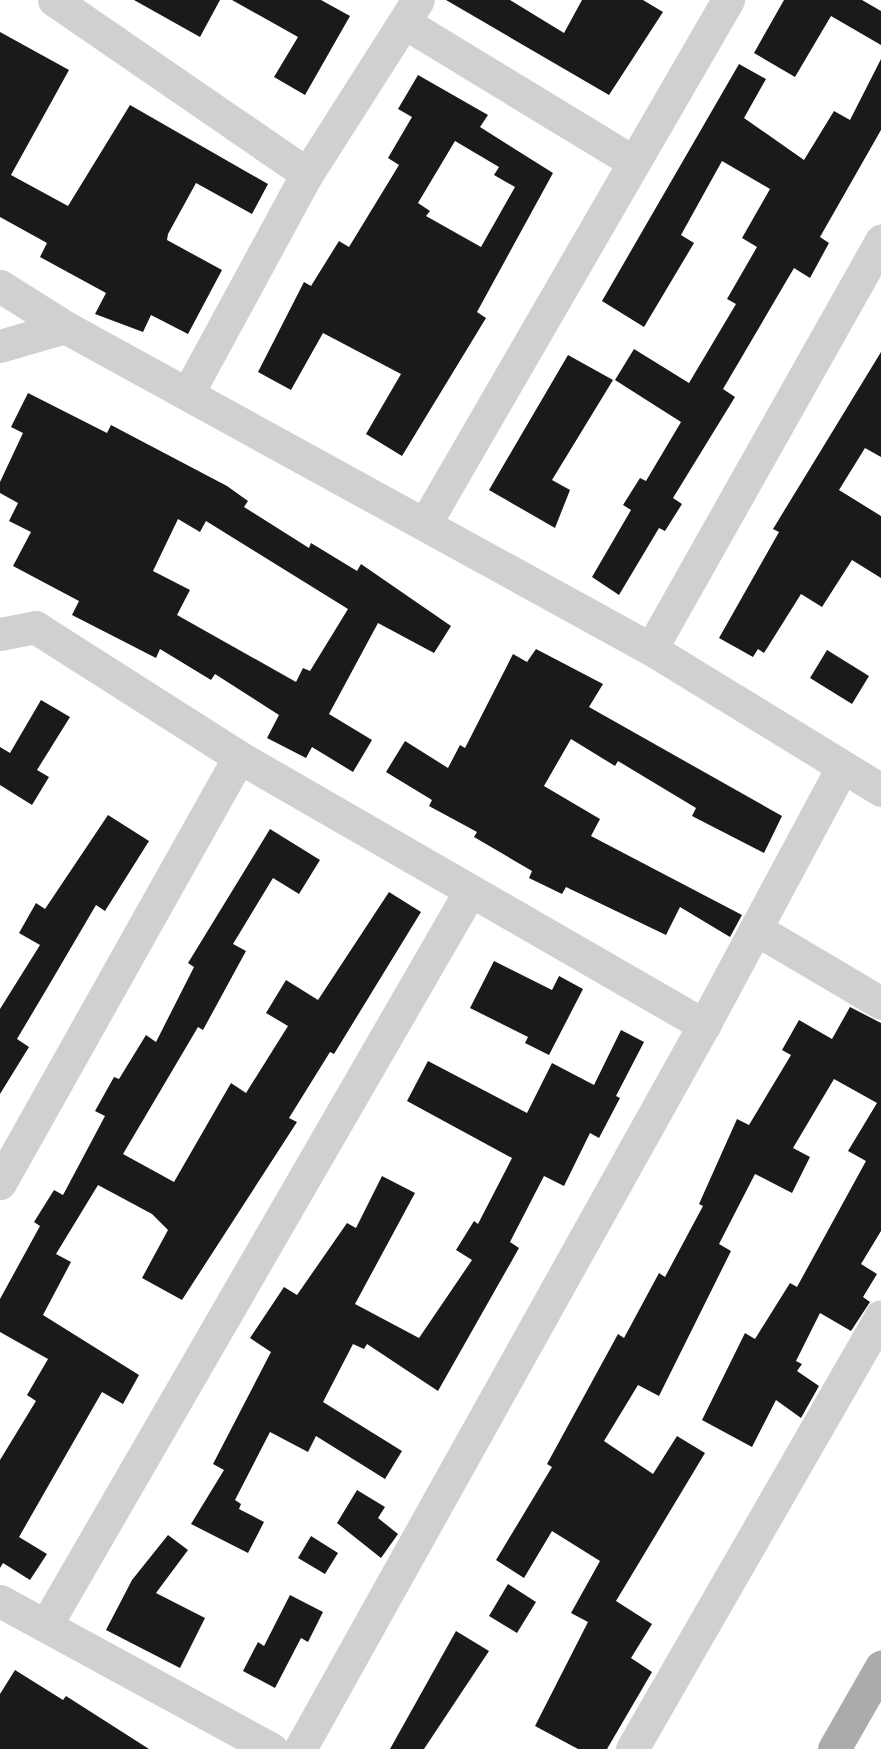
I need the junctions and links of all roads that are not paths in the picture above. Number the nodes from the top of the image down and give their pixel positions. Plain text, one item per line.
1 (54, 0) edge
2 (728, 0) edge
3 (95, 11) edge
4 (411, 11) edge
5 (634, 162) junction
6 (307, 174) junction
7 (881, 240) edge
8 (0, 286) edge
9 (65, 327) junction
10 (0, 346) edge
11 (189, 391) junction
12 (426, 522) junction
13 (0, 634) edge
14 (651, 649) junction
15 (239, 757) junction
16 (842, 768) junction
17 (880, 788) edge
18 (469, 892) junction
19 (756, 929) junction
20 (881, 1003) edge
21 (704, 1025) junction
22 (0, 1183) edge
23 (881, 1316) edge
24 (0, 1601) edge
25 (46, 1625) junction
26 (881, 1667) edge
27 (271, 1749) edge
28 (300, 1749) edge
29 (632, 1749) edge
30 (834, 1749) edge

1 - 3 street
2 - 5 street
3 - 6 street
4 - 5 street
4 - 6 street
5 - 12 street
6 - 11 street
7 - 14 street
8 - 9 street
9 - 10 street
9 - 11 street
11 - 12 street
12 - 14 street
13 - 15 street
14 - 16 street
15 - 18 street
15 - 22 street
16 - 17 street
16 - 19 street
18 - 21 street
18 - 25 street
19 - 20 street
19 - 21 street
21 - 28 street
23 - 29 street
24 - 25 street
25 - 27 street
26 - 30 main road

